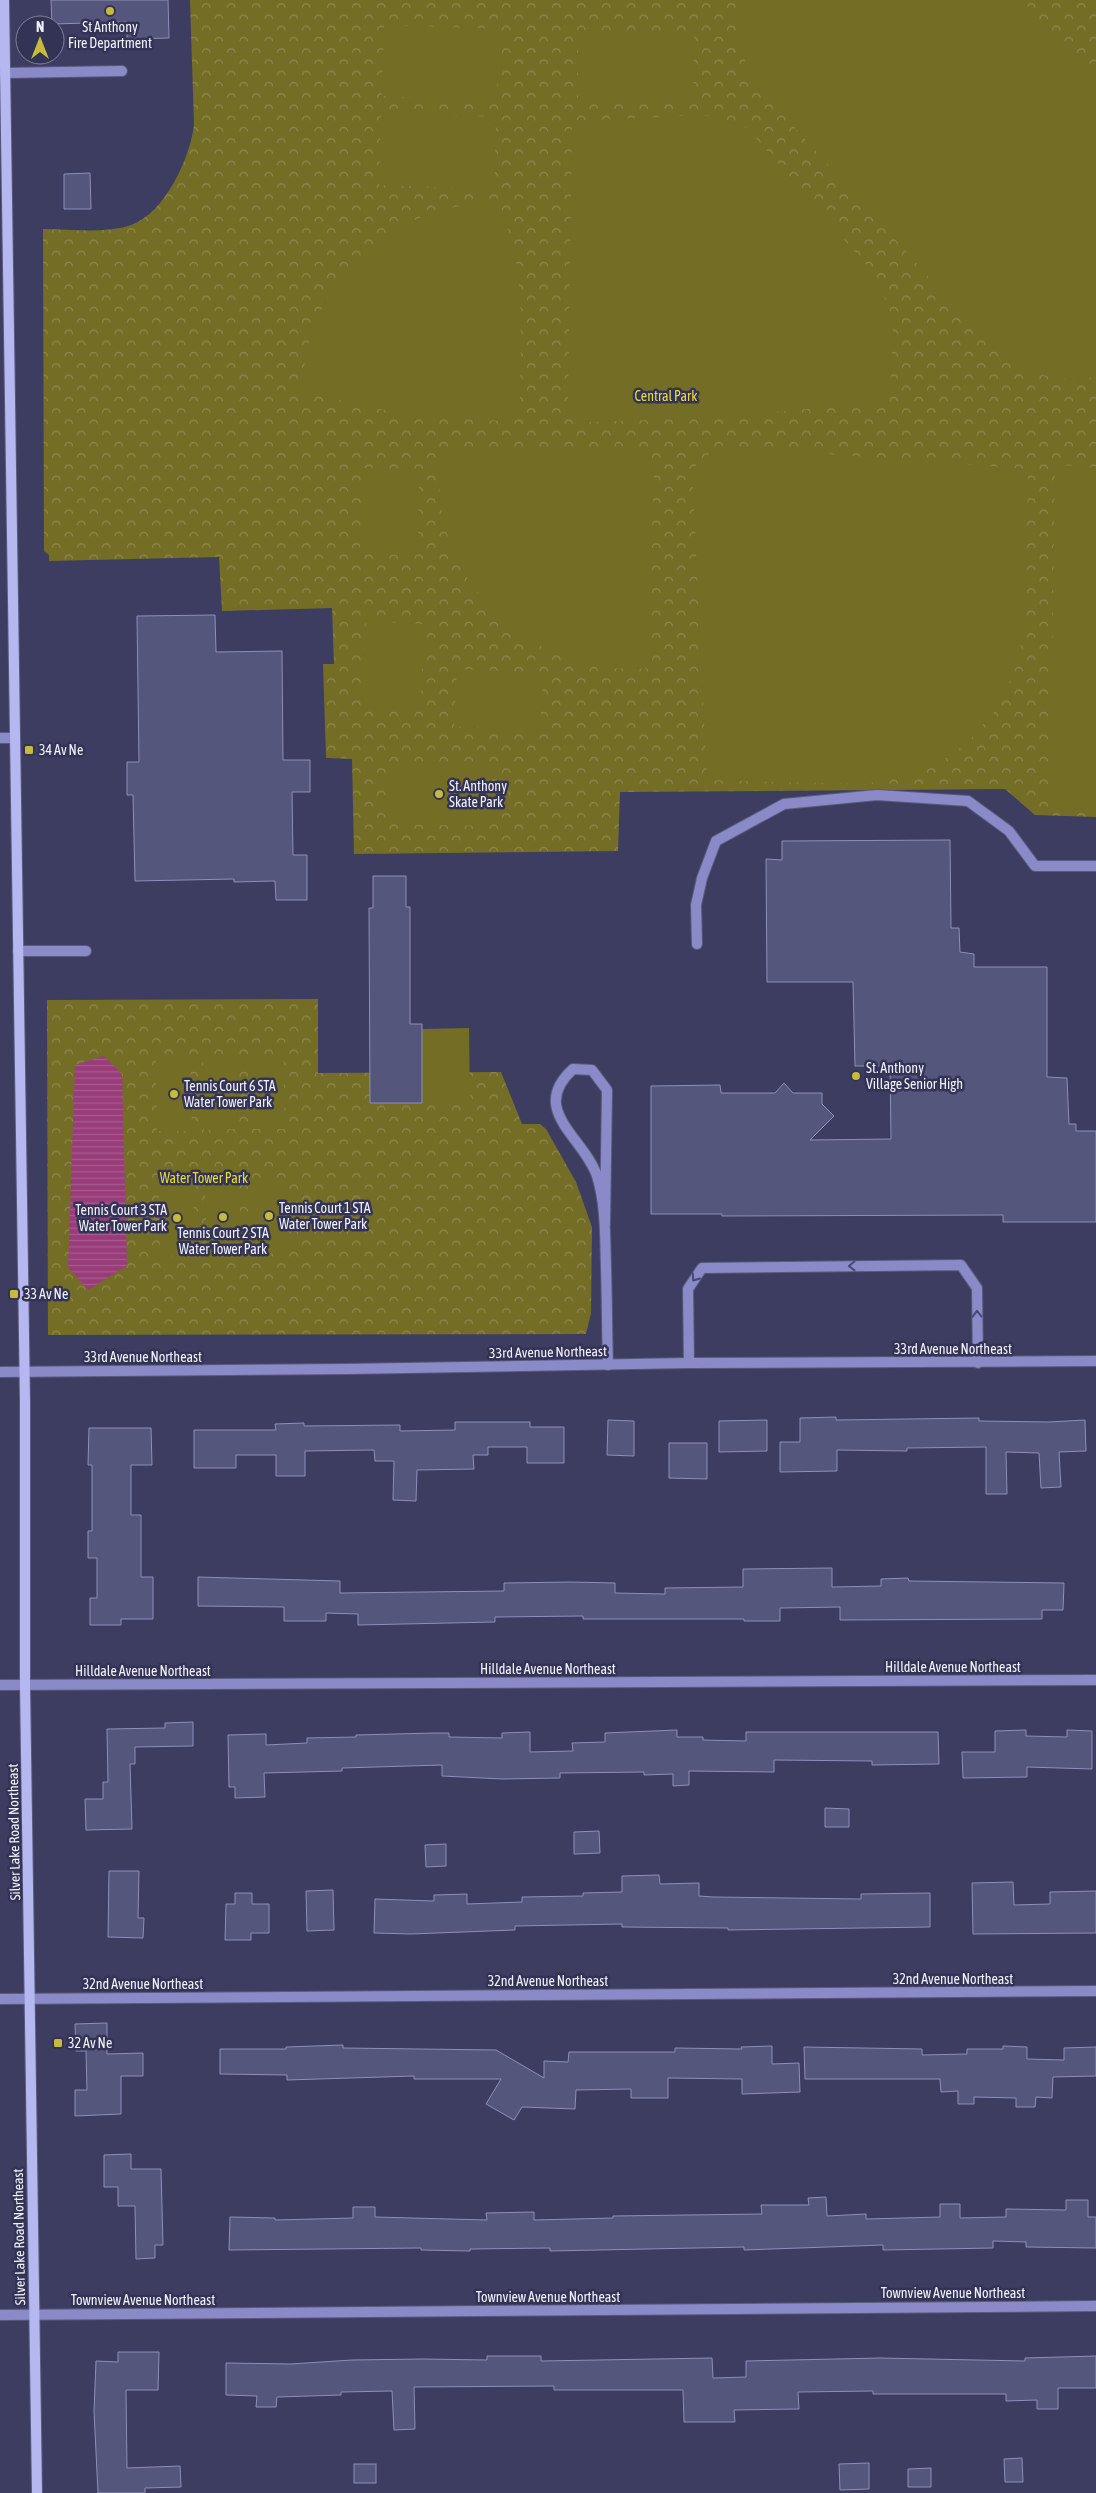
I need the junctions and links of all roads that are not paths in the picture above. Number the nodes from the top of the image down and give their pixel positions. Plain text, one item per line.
1 (4, 0) edge
2 (122, 71) dead end
3 (5, 73) junction
4 (0, 738) edge
5 (13, 738) junction
6 (1096, 866) edge
7 (697, 944) dead end
8 (18, 951) junction
9 (86, 951) dead end
10 (605, 1225) junction
11 (1096, 1362) edge
12 (689, 1363) junction
13 (978, 1363) junction
14 (608, 1365) junction
15 (24, 1371) junction
16 (0, 1372) edge
17 (1096, 1680) edge
18 (0, 1685) edge
19 (25, 1685) junction
20 (1096, 1991) edge
21 (0, 1998) edge
22 (30, 1998) junction
23 (1096, 2306) edge
24 (0, 2315) edge
25 (34, 2315) junction
26 (37, 2493) edge

1 - 3 main road, Silver Lake Road Northeast
2 - 3 street
3 - 5 main road, Silver Lake Road Northeast
4 - 5 street
5 - 8 main road, Silver Lake Road Northeast
6 - 7 street
8 - 9 street
8 - 15 main road, Silver Lake Road Northeast
10 - 10 street
10 - 14 street
11 - 13 street, 33rd Avenue Northeast
12 - 13 street, 33rd Avenue Northeast
13 -> 12 street
12 - 14 street, 33rd Avenue Northeast
14 - 15 street, 33rd Avenue Northeast
15 - 16 street, 33rd Avenue Northeast
15 - 19 main road, Silver Lake Road Northeast
17 - 19 street, Hilldale Avenue Northeast
18 - 19 street, Hilldale Avenue Northeast
19 - 22 main road, Silver Lake Road Northeast
20 - 22 street, 32nd Avenue Northeast
21 - 22 street, 32nd Avenue Northeast
22 - 25 main road, Silver Lake Road Northeast
23 - 25 street, Townview Avenue Northeast
24 - 25 street, Townview Avenue Northeast
25 - 26 main road, Silver Lake Road Northeast

